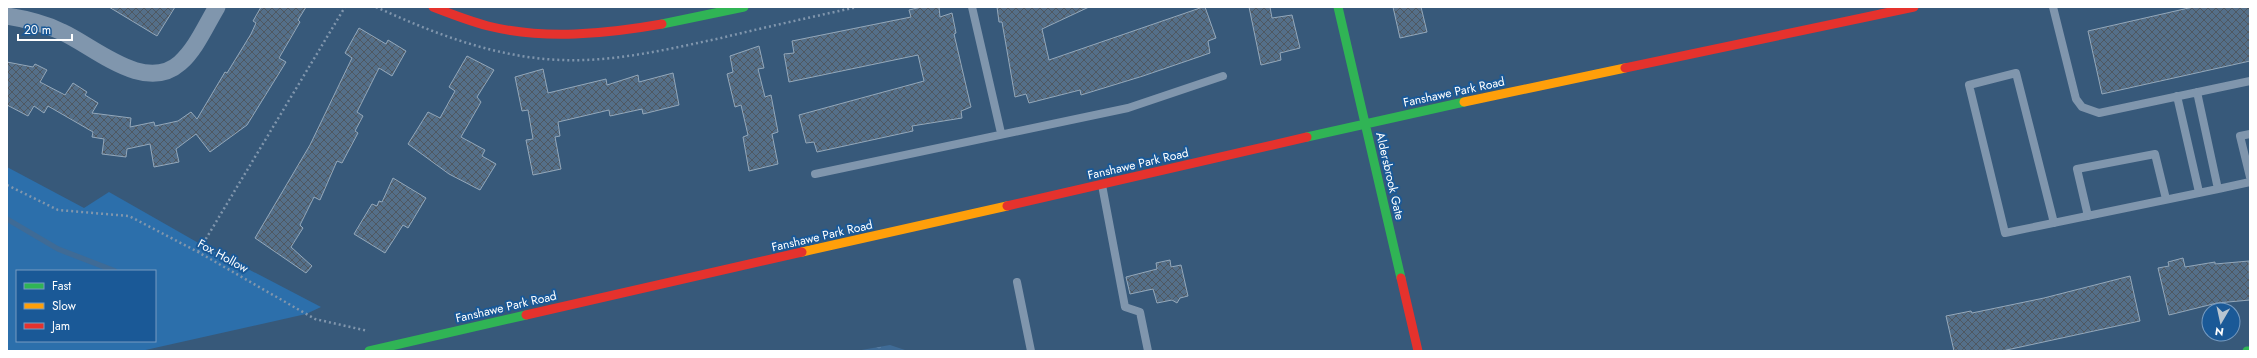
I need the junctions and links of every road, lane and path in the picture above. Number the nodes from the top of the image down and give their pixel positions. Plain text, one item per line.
1 (217, 7) edge
2 (345, 7) edge
3 (376, 7) edge
4 (433, 7) edge
5 (744, 7) edge
6 (857, 7) edge
7 (972, 7) edge
8 (1338, 7) edge
9 (1914, 7) edge
10 (2053, 7) edge
11 (7, 16) edge
12 (448, 36) dead end
13 (681, 47) dead end
14 (1223, 76) dead end
15 (2250, 81) edge
16 (2196, 92) junction
17 (2177, 96) junction
18 (1366, 124) junction
19 (1001, 133) junction
20 (2250, 134) edge
21 (815, 174) dead end
22 (2250, 177) edge
23 (2250, 182) edge
24 (7, 185) edge
25 (1102, 185) junction
26 (2218, 189) junction
27 (2199, 192) junction
28 (2166, 199) junction
29 (2088, 216) junction
30 (2054, 223) junction
31 (198, 252) junction
32 (1017, 282) dead end
33 (375, 332) dead end
34 (412, 340) junction
35 (383, 349) edge
36 (369, 351) edge
37 (414, 351) edge
38 (1031, 351) edge
39 (1148, 351) edge
40 (1418, 351) edge

1 - 11 street
2 - 31 path
3 - 12 path
4 - 5 main road
6 - 13 path
7 - 19 lane
8 - 18 main road, Aldersbrook Gate
9 - 18 main road, Fanshawe Park Road
10 - 17 lane
14 - 19 lane
15 - 16 lane
16 - 17 lane
16 - 26 lane
17 - 27 lane
18 - 25 main road, Fanshawe Park Road
18 - 40 main road, Aldersbrook Gate
19 - 21 lane
20 - 22 lane
23 - 26 lane
24 - 31 path, Fox Hollow
25 - 34 main road, Fanshawe Park Road
25 - 39 lane
26 - 27 lane
27 - 28 lane
28 - 29 lane
28 - 29 lane
29 - 30 lane
30 - 30 lane
31 - 33 path, Fox Hollow
32 - 38 lane
34 - 35 main road, Fanshawe Park Road
34 - 37 main road
35 - 36 main road, Fanshawe Park Road

